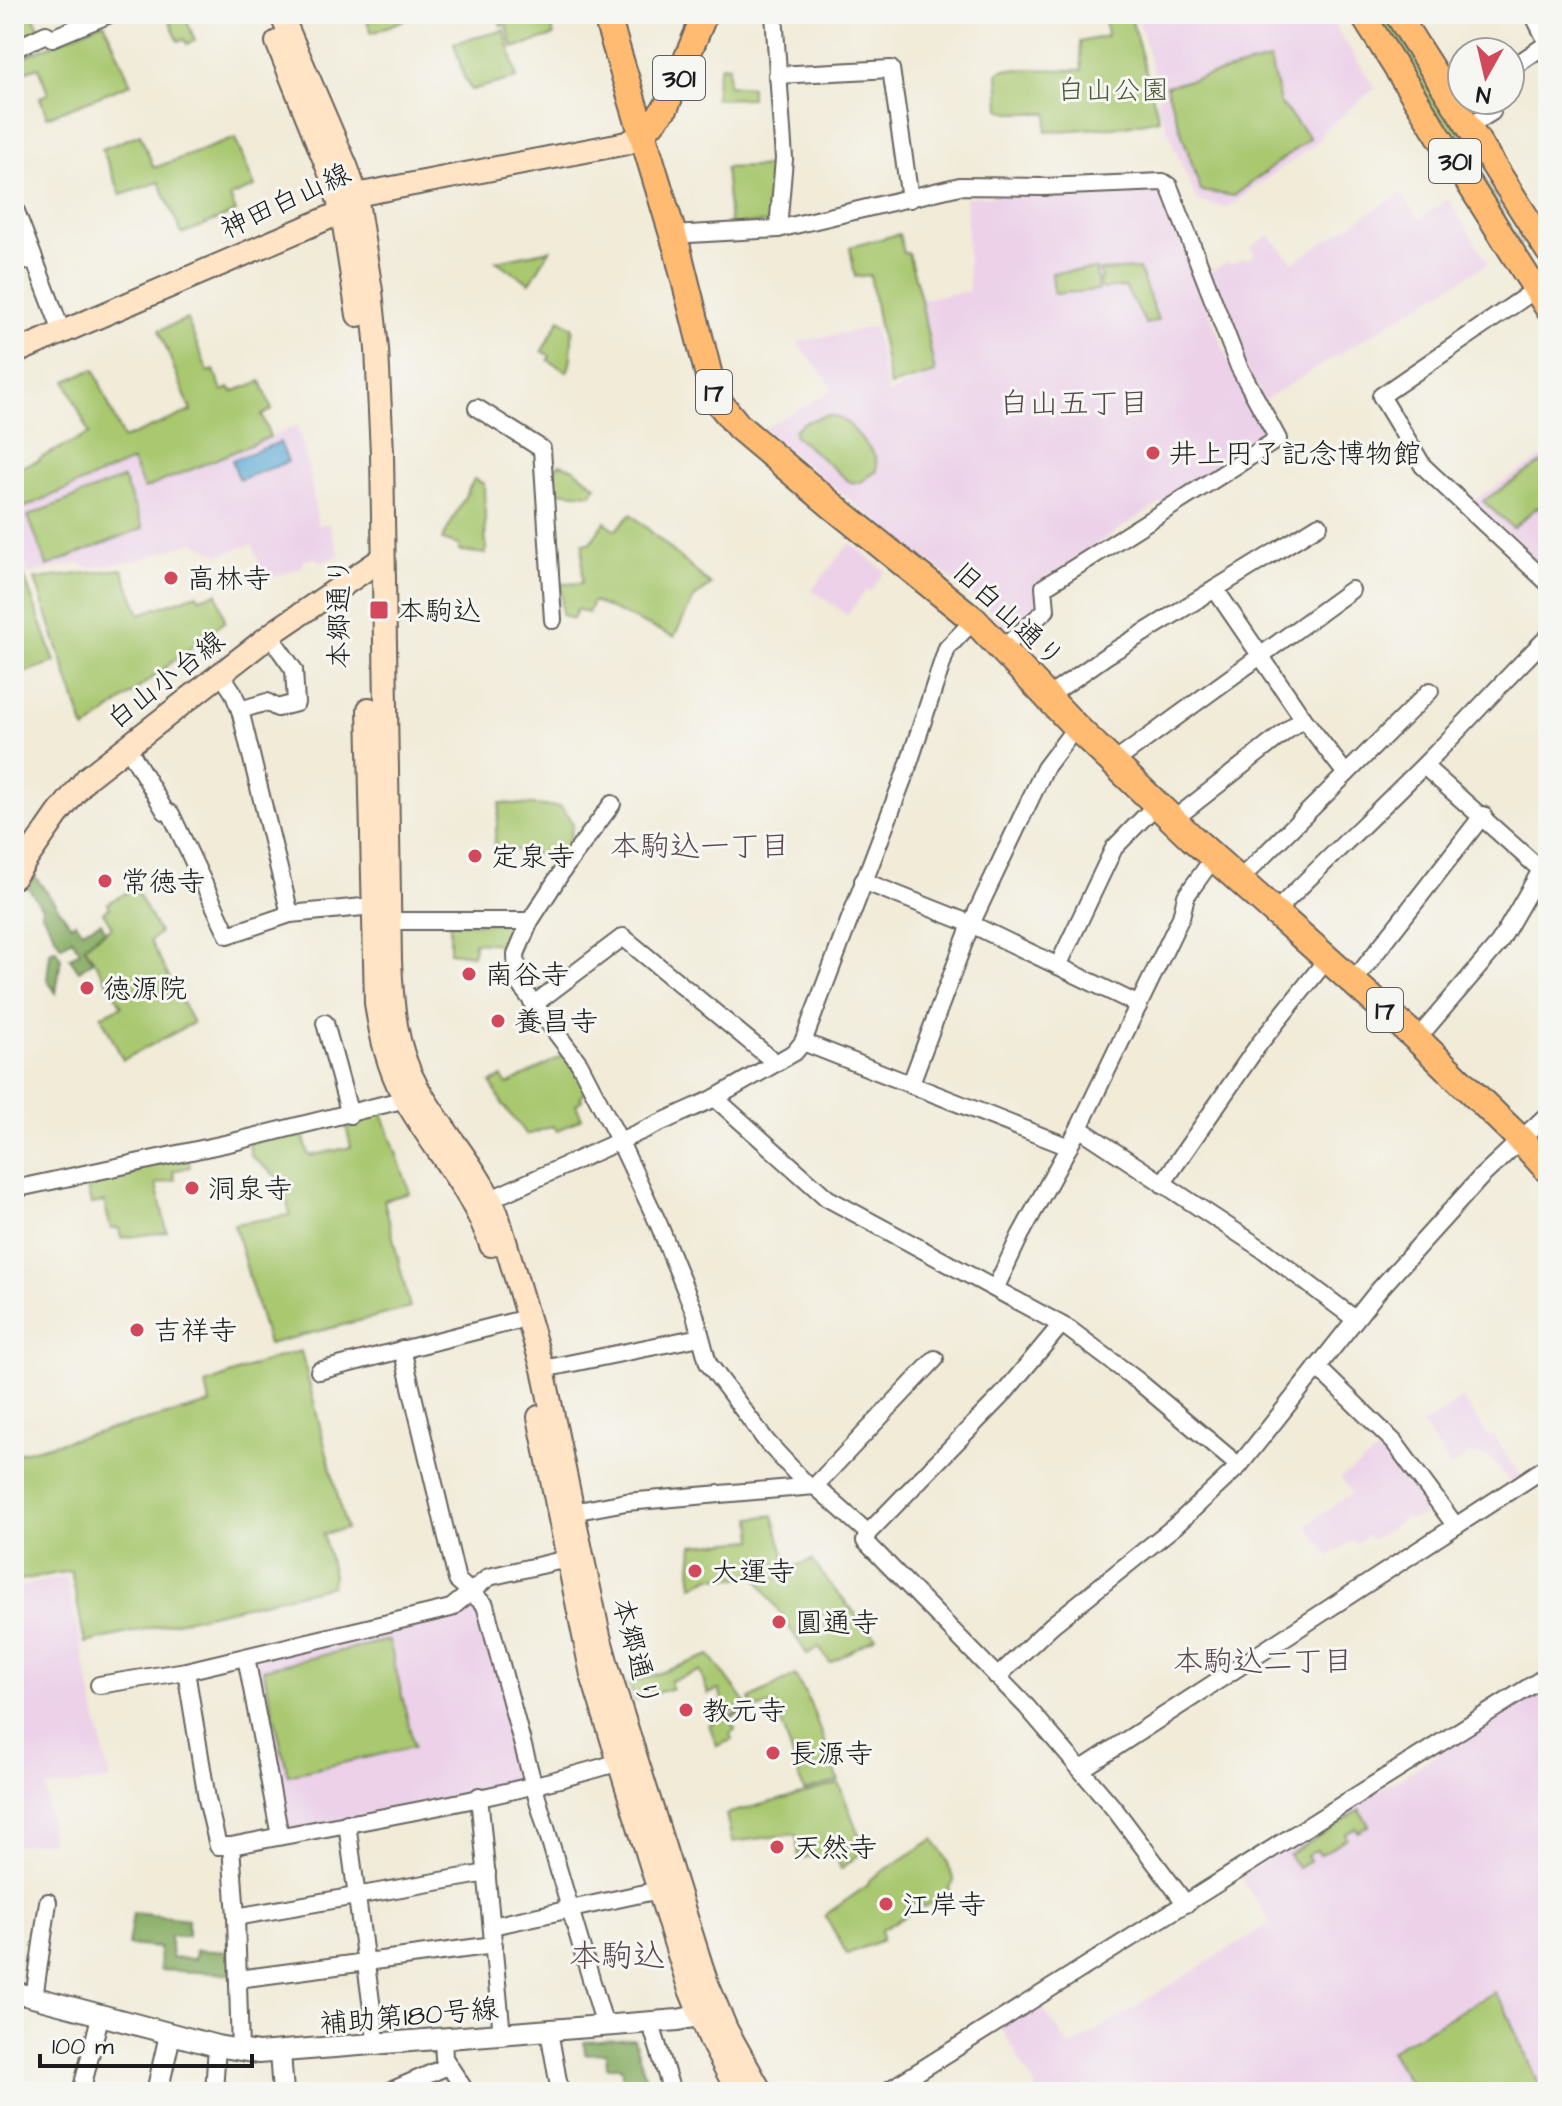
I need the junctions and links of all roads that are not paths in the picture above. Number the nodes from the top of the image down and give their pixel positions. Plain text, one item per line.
1 (110, 14) edge
2 (266, 14) edge
3 (281, 14) edge
4 (606, 14) edge
5 (705, 14) edge
6 (774, 14) edge
7 (1362, 14) edge
8 (1397, 14) edge
9 (1533, 14) edge
10 (1548, 44) edge
11 (14, 49) edge
12 (1526, 58) edge
13 (777, 75) junction
14 (1486, 116) edge
15 (1468, 127) junction
16 (642, 135) junction
17 (910, 199) junction
18 (349, 203) junction
19 (14, 206) edge
20 (778, 229) junction
21 (672, 235) junction
22 (1545, 246) edge
23 (1515, 257) junction
24 (34, 258) junction
25 (14, 265) edge
26 (1544, 293) edge
27 (62, 332) junction
28 (14, 353) edge
29 (477, 408) dead end
30 (1319, 525) dead end
31 (375, 563) junction
32 (1548, 583) edge
33 (1215, 589) junction
34 (1351, 590) dead end
35 (553, 620) dead end
36 (974, 620) junction
37 (270, 636) junction
38 (1548, 637) edge
39 (1003, 648) junction
40 (1260, 654) junction
41 (221, 674) junction
42 (1430, 691) dead end
43 (1049, 696) junction
44 (240, 710) junction
45 (1303, 718) junction
46 (1076, 727) junction
47 (127, 746) junction
48 (1113, 763) junction
49 (1424, 766) junction
50 (1346, 774) junction
51 (612, 804) dead end
52 (1165, 812) junction
53 (1483, 815) junction
54 (1214, 857) junction
55 (1545, 864) edge
56 (14, 877) edge
57 (1240, 879) junction
58 (863, 881) junction
59 (384, 910) junction
60 (1276, 911) junction
61 (290, 914) junction
62 (530, 921) junction
63 (971, 924) junction
64 (1328, 958) junction
65 (1058, 966) junction
66 (1353, 982) junction
67 (533, 1005) junction
68 (1139, 1005) junction
69 (325, 1023) dead end
70 (1417, 1039) junction
71 (803, 1042) junction
72 (776, 1063) junction
73 (911, 1083) junction
74 (715, 1098) junction
75 (406, 1099) junction
76 (1548, 1114) edge
77 (350, 1115) junction
78 (1079, 1128) junction
79 (1520, 1139) junction
80 (619, 1140) junction
81 (1069, 1147) junction
82 (1548, 1170) edge
83 (1162, 1184) junction
84 (14, 1189) edge
85 (487, 1202) junction
86 (996, 1287) junction
87 (1355, 1319) junction
88 (515, 1321) junction
89 (1060, 1326) junction
90 (700, 1337) junction
91 (402, 1349) junction
92 (935, 1359) dead end
93 (1317, 1367) junction
94 (543, 1369) junction
95 (319, 1371) dead end
96 (1239, 1466) junction
97 (1548, 1466) edge
98 (811, 1485) junction
99 (566, 1513) junction
100 (1455, 1525) junction
101 (868, 1533) junction
102 (567, 1559) junction
103 (473, 1592) junction
104 (246, 1657) junction
105 (186, 1671) junction
106 (1548, 1675) edge
107 (997, 1677) junction
108 (99, 1685) dead end
109 (628, 1760) junction
110 (1082, 1769) junction
111 (534, 1785) junction
112 (479, 1796) junction
113 (347, 1823) junction
114 (280, 1836) junction
115 (231, 1846) junction
116 (487, 1873) junction
117 (659, 1890) junction
118 (357, 1896) junction
119 (48, 1902) dead end
120 (1186, 1904) junction
121 (571, 1910) junction
122 (236, 1917) junction
123 (492, 1926) junction
124 (494, 1945) junction
125 (366, 1962) junction
126 (238, 1979) junction
127 (20, 1996) edge
128 (709, 2014) junction
129 (100, 2017) junction
130 (650, 2021) junction
131 (605, 2026) junction
132 (549, 2031) junction
133 (170, 2035) junction
134 (502, 2035) junction
135 (443, 2040) junction
136 (217, 2046) junction
137 (377, 2046) junction
138 (240, 2051) junction
139 (280, 2053) junction
140 (448, 2066) junction
141 (81, 2092) edge
142 (157, 2092) edge
143 (214, 2092) edge
144 (283, 2092) edge
145 (388, 2092) edge
146 (466, 2092) edge
147 (560, 2092) edge
148 (672, 2092) edge
149 (738, 2092) edge
150 (761, 2092) edge
151 (886, 2092) edge

1 - 11 street
2 - 18 main road, 本郷通り
3 - 18 main road, 本郷通り
4 - 16 highway, 17
5 - 16 main road, 301
6 - 13 street
7 - 23 main road, 301
8 - 15 main road, 301
9 - 10 street
10 - 12 street
13 - 17 street
13 - 20 street
14 - 15 street
15 - 22 main road, 301
16 - 18 main road, 神田白山線
16 - 21 highway, 旧白山通り / 17
17 - 20 street
17 - 39 street
18 - 27 main road, 神田白山線
18 - 31 main road, 本郷通り
19 - 24 street
20 - 21 street
21 - 36 highway, 旧白山通り / 17
22 - 23 main road
23 - 26 main road, 301
24 - 25 street
24 - 27 street
26 - 32 street
27 - 28 main road, 神田白山線
29 - 35 street
30 - 33 street
31 - 37 main road, 白山小台線
31 - 59 main road, 本郷通り
33 - 40 street
33 - 43 street
34 - 40 street
36 - 39 highway, 旧白山通り / 17
36 - 58 street
37 - 41 main road, 白山小台線
37 - 44 street
38 - 49 street
39 - 43 highway, 旧白山通り / 17
40 - 45 street
40 - 48 street
41 - 44 street
41 - 47 main road, 白山小台線
42 - 50 street
43 - 46 highway, 旧白山通り / 17
44 - 61 street
45 - 50 street
45 - 52 street
46 - 48 highway, 旧白山通り / 17
46 - 63 street
47 - 56 main road, 白山小台線
47 - 61 street
48 - 52 highway, 旧白山通り / 17
49 - 53 street
49 - 60 street
50 - 57 street
51 - 62 street
52 - 54 highway, 旧白山通り / 17
52 - 65 street
53 - 55 street
53 - 66 street
54 - 57 highway, 旧白山通り / 17
54 - 68 street
55 - 70 street
57 - 60 highway, 旧白山通り / 17
58 - 63 street
58 - 71 street
59 - 61 street
59 - 62 street
59 - 75 main road, 本郷通り
59 - 85 main road, 本郷通り
60 - 64 highway, 旧白山通り / 17
62 - 67 street
63 - 65 street
63 - 73 street
64 - 66 highway, 旧白山通り / 17
64 - 83 street
65 - 68 street
66 - 70 highway, 旧白山通り / 17
67 - 72 street
67 - 80 street
68 - 78 street
69 - 77 street
70 - 79 highway, 旧白山通り / 17
71 - 72 street
71 - 73 street
72 - 74 street
73 - 81 street
74 - 80 street
74 - 86 street
75 - 77 street
75 - 85 main road, 本郷通り
76 - 79 street
77 - 84 street
78 - 81 street
78 - 83 street
79 - 82 highway, 旧白山通り / 17
79 - 87 street
80 - 85 street
80 - 90 street
81 - 86 street
83 - 87 street
85 - 88 main road, 本郷通り
85 - 94 main road, 本郷通り
86 - 89 street
87 - 93 street
88 - 91 street
88 - 99 main road, 本郷通り
89 - 96 street
89 - 101 street
90 - 94 street
90 - 98 street
91 - 95 street
91 - 103 street
92 - 98 street
93 - 96 street
93 - 100 street
94 - 99 main road, 本郷通り
96 - 107 street
97 - 100 street
98 - 99 street
98 - 101 street
99 - 102 main road, 本郷通り
99 - 109 main road, 本郷通り
100 - 110 street
101 - 107 street
102 - 103 street
102 - 109 main road, 本郷通り
103 - 104 street
103 - 111 street
104 - 105 street
104 - 114 street
105 - 108 street
105 - 115 street
106 - 120 street
107 - 110 street
109 - 111 street
109 - 117 main road, 本郷通り
109 - 128 main road, 本郷通り
110 - 120 street
111 - 112 street
111 - 121 street
112 - 113 street
112 - 116 street
113 - 114 street
113 - 118 street
114 - 115 street
115 - 122 street
116 - 118 street
116 - 123 street
117 - 121 street
117 - 128 main road, 本郷通り
118 - 122 street
118 - 125 street
119 - 127 street
120 - 151 street
121 - 123 street
121 - 131 street
122 - 126 street
123 - 124 street
124 - 125 street
124 - 134 street
125 - 126 street
125 - 137 street
126 - 138 street
127 - 129 street, 補助第180号線
128 - 130 street, 補助第180号線
128 - 149 main road, 本郷通り
128 - 150 main road, 本郷通り
129 - 133 street, 補助第180号線
129 - 141 street
130 - 131 street, 補助第180号線
130 - 148 street
131 - 132 street, 補助第180号線
132 - 134 street, 補助第180号線
132 - 147 street
133 - 136 street, 補助第180号線
133 - 142 street
134 - 135 street, 補助第180号線
135 - 137 street, 補助第180号線
135 - 140 street
136 - 138 street, 補助第180号線
136 - 143 street
137 - 139 street, 補助第180号線
138 - 139 street, 補助第180号線
139 - 144 street
140 - 145 street
140 - 146 street

